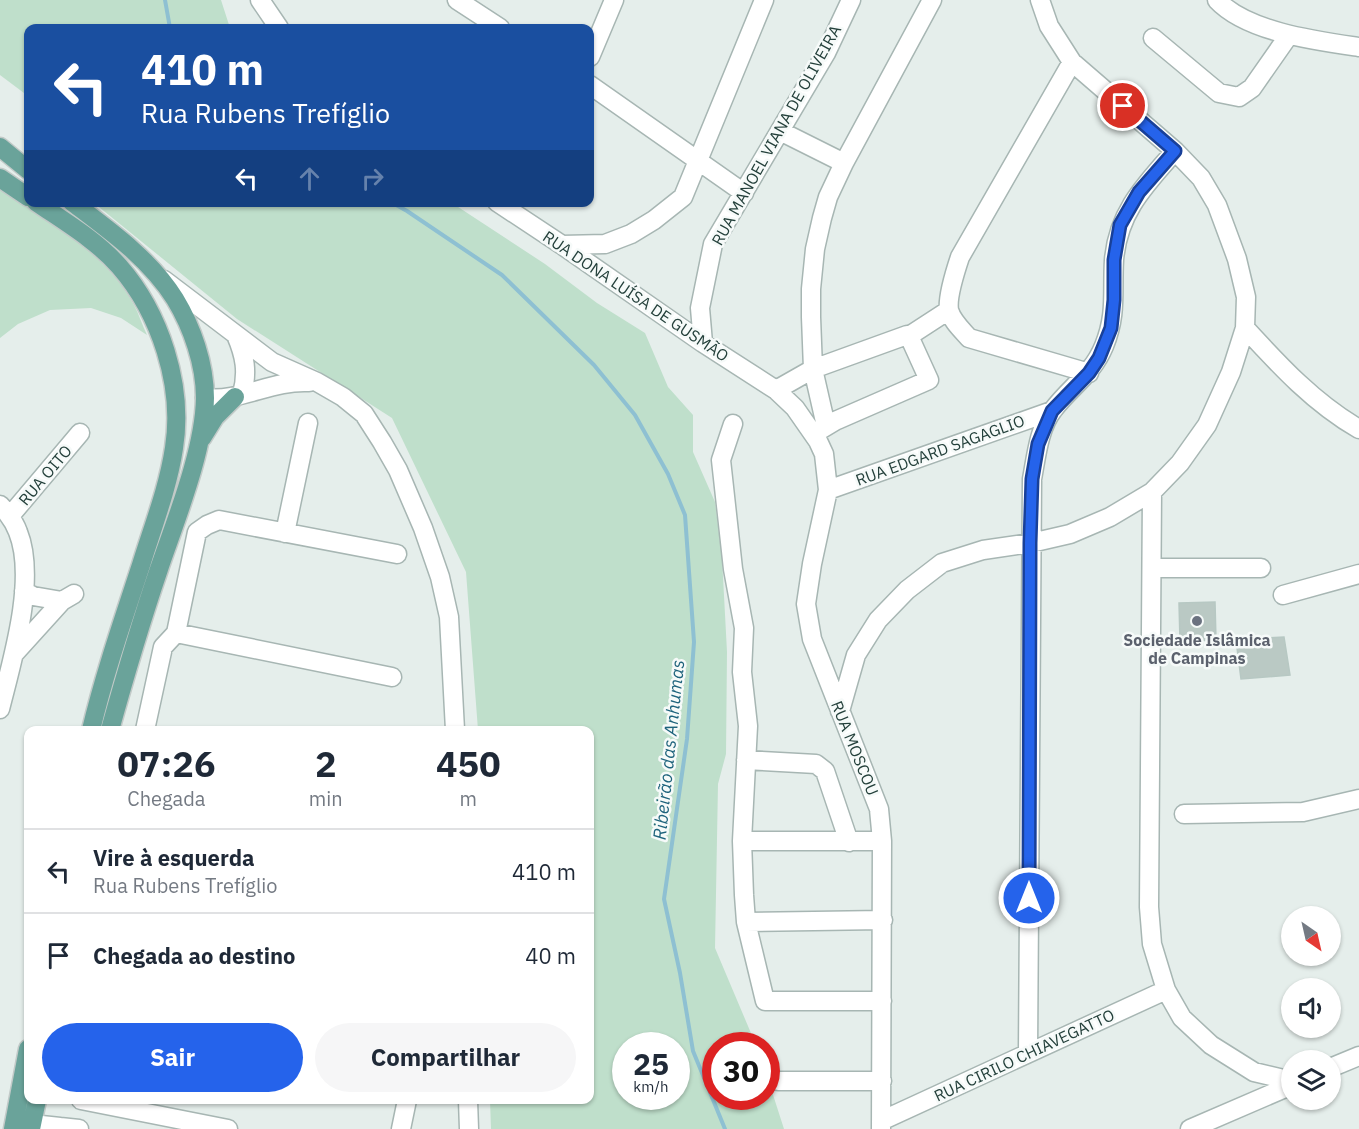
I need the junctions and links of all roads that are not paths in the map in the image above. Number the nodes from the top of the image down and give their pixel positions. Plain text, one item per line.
1 (260, 0) edge
2 (458, 0) edge
3 (614, 0) edge
4 (764, 0) edge
5 (851, 0) edge
6 (932, 0) edge
7 (1040, 0) edge
8 (1221, 2) edge
9 (276, 24) edge
10 (494, 24) edge
11 (1289, 35) junction
12 (1153, 38) dead end
13 (1359, 47) edge
14 (594, 48) edge
15 (1072, 62) junction
16 (594, 88) edge
17 (780, 131) junction
18 (0, 147) edge
19 (1175, 151) junction
20 (698, 160) junction
21 (844, 163) junction
22 (24, 167) edge
23 (0, 178) edge
24 (744, 193) junction
25 (24, 194) edge
26 (43, 207) edge
27 (78, 207) edge
28 (505, 207) edge
29 (562, 245) junction
30 (160, 278) junction
31 (949, 310) junction
32 (1245, 328) junction
33 (236, 334) junction
34 (909, 336) junction
35 (703, 343) junction
36 (813, 369) junction
37 (1089, 373) junction
38 (172, 375) junction
39 (317, 382) junction
40 (776, 390) junction
41 (239, 395) junction
42 (205, 398) junction
43 (1052, 411) junction
44 (308, 423) dead end
45 (734, 424) dead end
46 (1359, 429) edge
47 (80, 433) dead end
48 (200, 442) junction
49 (824, 454) junction
50 (856, 480) junction
51 (828, 490) junction
52 (1152, 492) junction
53 (5, 511) edge
54 (285, 533) junction
55 (1030, 543) junction
56 (397, 555) dead end
57 (1152, 568) junction
58 (1261, 568) dead end
59 (1359, 574) edge
60 (24, 591) junction
61 (1283, 595) dead end
62 (176, 633) junction
63 (14, 654) junction
64 (392, 676) dead end
65 (0, 709) edge
66 (840, 711) junction
67 (92, 726) edge
68 (111, 726) edge
69 (146, 726) edge
70 (455, 726) edge
71 (746, 760) junction
72 (1359, 800) edge
73 (1184, 814) dead end
74 (742, 841) junction
75 (882, 841) junction
76 (849, 842) junction
77 (883, 920) junction
78 (746, 922) junction
79 (1166, 990) junction
80 (882, 1000) junction
81 (1028, 1053) junction
82 (1359, 1056) edge
83 (1341, 1063) edge
84 (24, 1070) edge
85 (780, 1080) edge
86 (1281, 1080) edge
87 (882, 1082) junction
88 (1281, 1088) edge
89 (36, 1104) edge
90 (101, 1104) edge
91 (406, 1104) edge
92 (468, 1104) edge
93 (881, 1125) edge
94 (32, 1126) edge
95 (60, 1128) edge
96 (13, 1129) edge
97 (79, 1129) edge
98 (228, 1129) edge
99 (401, 1129) edge
100 (469, 1129) edge
101 (1190, 1129) edge

1 - 9 street
2 - 10 street
3 - 14 street
4 - 20 street
5 - 17 street, RUA MANOEL VIANA DE OLIVEIRA
6 - 21 street
7 - 15 street
8 - 11 street
11 - 12 street
11 - 13 street
15 - 19 street
15 - 31 street
16 - 20 street
17 - 21 street
17 - 24 street, RUA MANOEL VIANA DE OLIVEIRA
18 - 22 main road
19 - 32 street
19 - 37 street
20 - 24 street
20 - 29 street
21 - 36 street
23 - 25 main road
24 - 35 street, RUA MANOEL VIANA DE OLIVEIRA
26 - 38 main road
27 - 30 main road
28 - 29 street, RUA DONA LUÍSA DE GUSMÃO
29 - 35 street, RUA DONA LUÍSA DE GUSMÃO
30 - 33 street
30 - 42 main road
31 - 34 street
31 - 37 street
32 - 46 street
32 - 52 street
33 - 39 street
33 - 41 street
34 - 36 street
34 - 36 street
35 - 40 street, RUA DONA LUÍSA DE GUSMÃO
36 - 40 street
37 - 43 street
38 - 42 main road
38 - 67 main road
39 - 41 street
39 - 70 street
40 - 49 street, RUA MOSCOU
41 - 42 street
41 - 48 main road
42 - 48 main road
43 - 50 street, RUA EDGARD SAGAGLIO
43 - 55 street
44 - 54 street
45 - 71 street
47 - 53 street, RUA OITO
48 - 68 main road
49 - 50 street
49 - 51 street, RUA MOSCOU
50 - 51 street, RUA EDGARD SAGAGLIO
51 - 66 street, RUA MOSCOU
52 - 55 street
52 - 57 street
53 - 60 street
54 - 56 street
54 - 62 street
55 - 66 street
55 - 81 street
57 - 58 street
57 - 79 street
59 - 61 street
60 - 63 street
60 - 63 street
62 - 64 street
62 - 69 street
63 - 65 street
66 - 75 street, RUA MOSCOU
71 - 74 street
71 - 76 street
72 - 73 street
74 - 76 street
74 - 78 street
75 - 76 street
75 - 77 street, RUA MOSCOU
77 - 78 street
77 - 80 street, RUA MOSCOU
78 - 80 street
79 - 81 street, RUA CIRILO CHIAVEGATTO
79 - 86 street
80 - 87 street, RUA MOSCOU
81 - 93 street, RUA CIRILO CHIAVEGATTO
82 - 83 street
84 - 96 main road
85 - 87 street
87 - 93 street, RUA MOSCOU
88 - 101 street
89 - 94 main road
90 - 98 street
91 - 99 street
92 - 100 street
94 - 95 street
95 - 97 street

